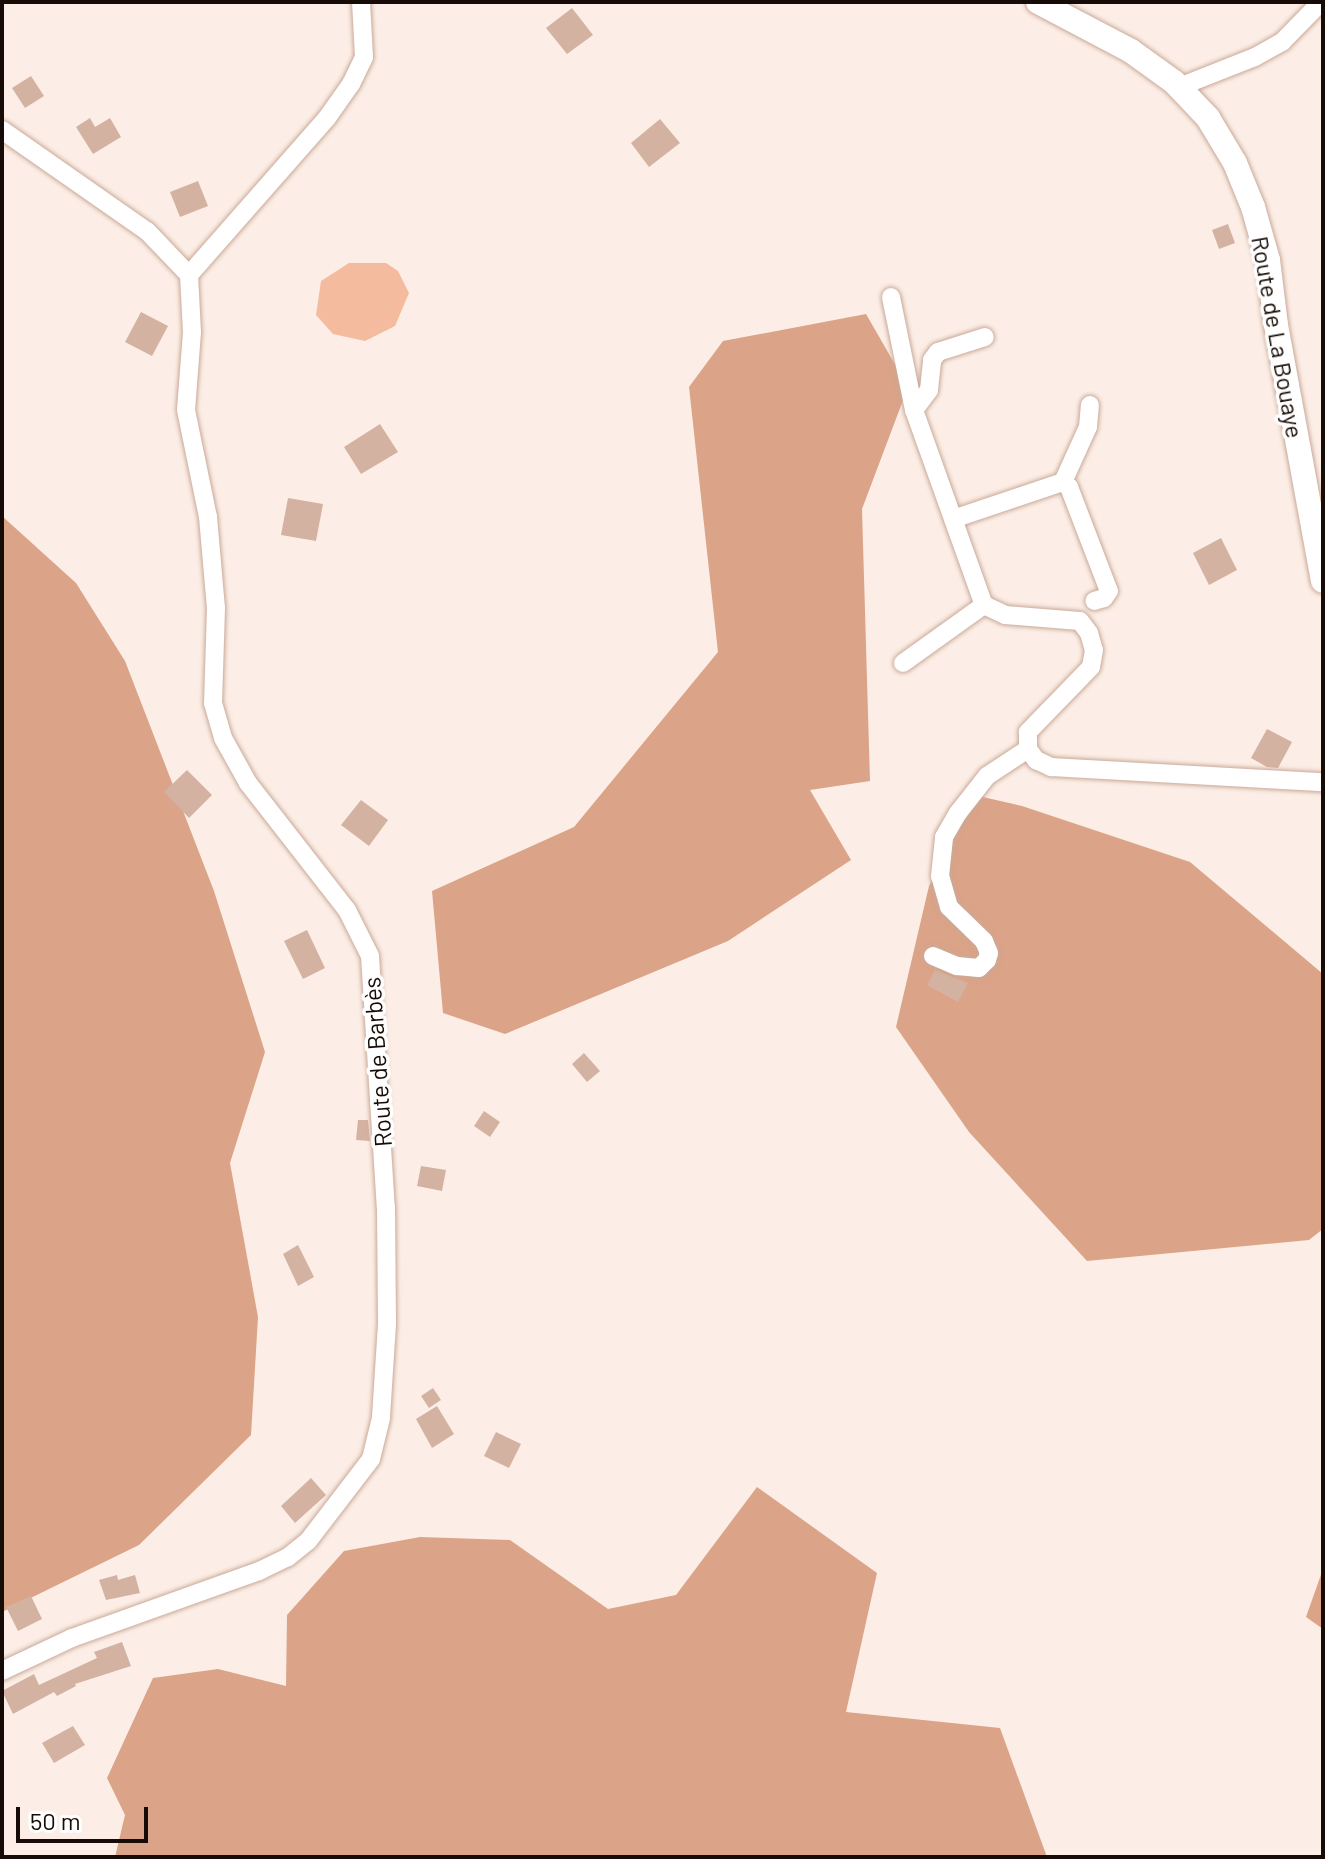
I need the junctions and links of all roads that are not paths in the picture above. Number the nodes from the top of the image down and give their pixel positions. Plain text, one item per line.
1 (361, 2) edge
2 (1038, 2) edge
3 (1321, 2) edge
4 (1179, 87) junction
5 (2, 130) edge
6 (189, 275) junction
7 (891, 297) dead end
8 (985, 337) dead end
9 (1090, 405) dead end
10 (914, 410) junction
11 (1063, 482) junction
12 (953, 519) junction
13 (1323, 581) edge
14 (1094, 601) dead end
15 (984, 605) junction
16 (903, 663) dead end
17 (1028, 749) junction
18 (1323, 782) edge
19 (933, 956) dead end
20 (2, 1671) edge

1 - 6 street
2 - 4 main road, Route de La Bouaye
3 - 4 street
4 - 13 main road, Route de La Bouaye
5 - 6 street
6 - 20 street, Route de Barbès
7 - 10 street
8 - 10 street
9 - 11 street
10 - 12 street
11 - 12 street
11 - 14 street
12 - 15 street
15 - 16 street
15 - 17 street
17 - 18 street
17 - 19 street

